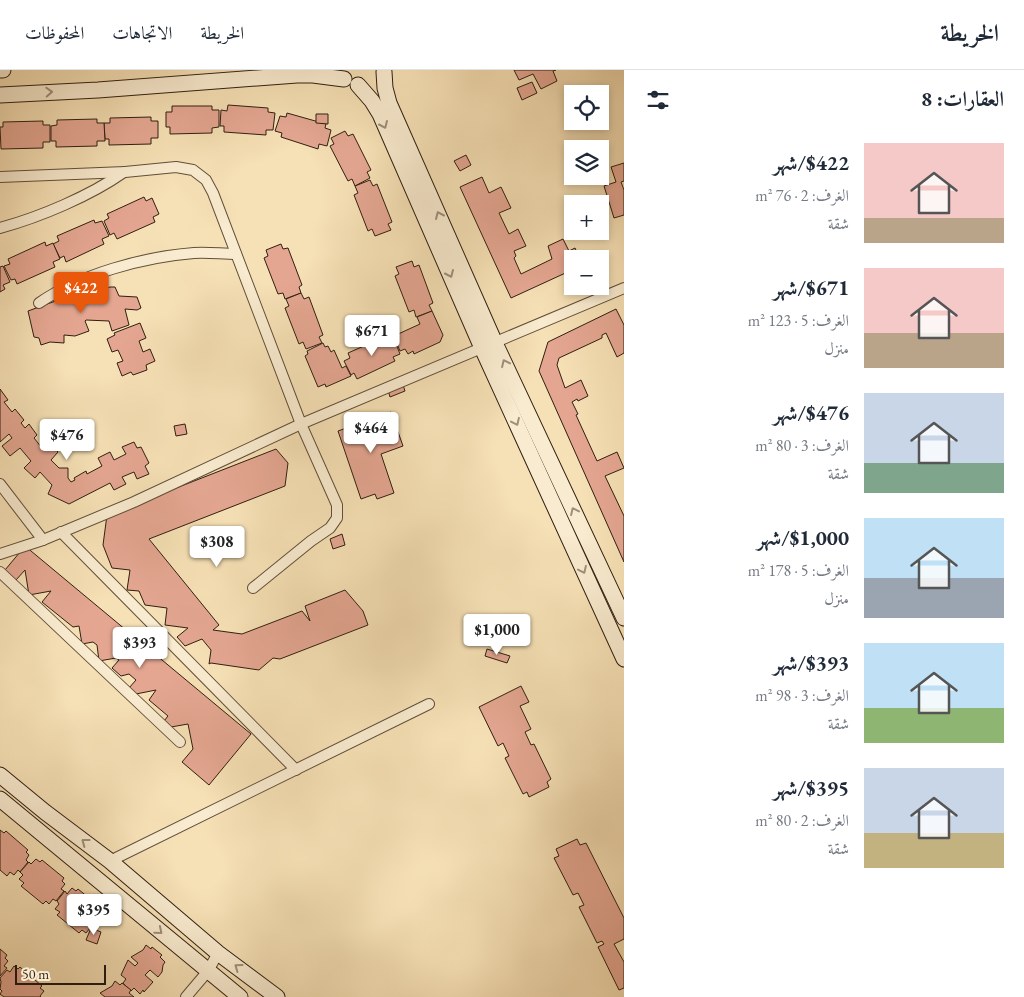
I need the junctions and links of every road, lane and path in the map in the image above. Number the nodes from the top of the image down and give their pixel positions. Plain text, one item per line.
1 (384, 71) edge
2 (347, 78) edge
3 (0, 95) edge
4 (125, 172) junction
5 (0, 177) edge
6 (0, 228) edge
7 (236, 254) junction
8 (624, 288) edge
9 (39, 303) dead end
10 (488, 345) junction
11 (301, 424) junction
12 (0, 484) edge
13 (62, 532) junction
14 (43, 540) junction
15 (0, 554) edge
16 (0, 572) edge
17 (253, 588) dead end
18 (624, 618) edge
19 (618, 628) edge
20 (624, 659) edge
21 (429, 704) dead end
22 (180, 742) dead end
23 (296, 770) junction
24 (0, 775) edge
25 (0, 799) edge
26 (110, 861) junction
27 (218, 953) junction
28 (208, 971) junction
29 (186, 997) edge
30 (240, 997) edge
31 (277, 997) edge

1 - 2 main road
10 -> 1 main road
3 -> 2 main road
2 -> 10 main road
4 - 5 street
4 - 6 street
4 - 7 street
7 - 9 street
7 - 11 street
8 - 10 street
10 - 11 street
18 -> 10 main road
10 -> 19 main road
11 - 13 street
11 - 17 street
12 - 14 street
13 - 14 street
13 - 23 street
14 - 15 street
16 - 22 street
19 - 20 main road
21 - 23 street
23 - 26 street
26 -> 24 main road
25 -> 28 main road
26 - 27 main road
27 - 28 street
31 -> 27 main road
28 - 29 street
28 - 30 main road

